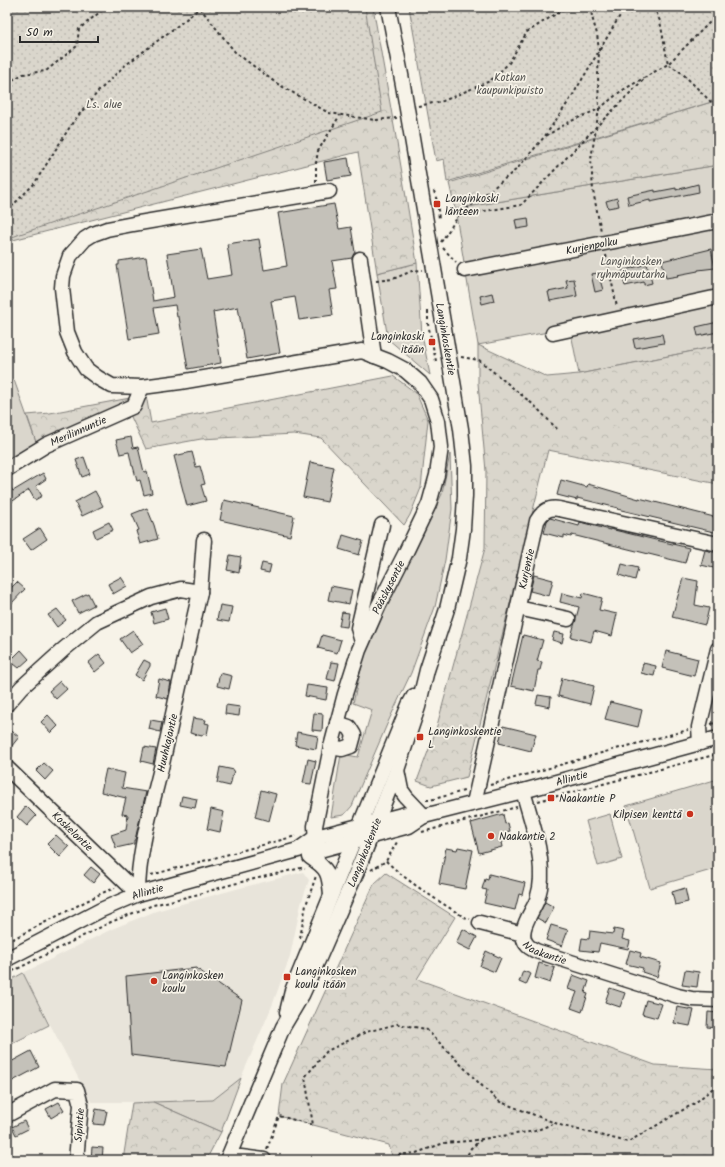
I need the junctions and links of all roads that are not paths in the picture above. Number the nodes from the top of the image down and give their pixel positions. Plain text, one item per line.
1 (388, 7) edge
2 (323, 192) road end
3 (718, 221) edge
4 (360, 259) dead end
5 (465, 270) road end
6 (718, 296) edge
7 (553, 333) dead end
8 (368, 353) junction
9 (142, 387) junction
10 (7, 469) edge
11 (382, 525) dead end
12 (204, 540) dead end
13 (718, 544) edge
14 (200, 592) junction
15 (518, 608) junction
16 (568, 619) dead end
17 (362, 642) junction
18 (718, 649) edge
19 (427, 670) junction
20 (7, 704) edge
21 (337, 723) junction
22 (718, 738) edge
23 (700, 743) junction
24 (331, 747) junction
25 (7, 768) edge
26 (397, 770) junction
27 (523, 791) junction
28 (474, 803) junction
29 (424, 816) junction
30 (376, 822) junction
31 (360, 826) junction
32 (371, 836) junction
33 (354, 841) junction
34 (298, 850) junction
35 (314, 858) junction
36 (138, 894) junction
37 (332, 894) junction
38 (480, 923) road end
39 (523, 934) junction
40 (7, 959) edge
41 (718, 1000) edge
42 (283, 1027) junction
43 (7, 1115) edge
44 (228, 1158) edge
45 (76, 1160) edge
46 (264, 1160) edge

1 - 19 street, Langinkoskentie
2 - 9 street
3 - 5 street, Kurjenpolku
4 - 8 street
6 - 7 street
8 - 9 street
8 - 17 street, Pääskysentie
9 - 10 street, Merilinnuntie
11 - 17 street
12 - 14 street, Huuhkajantie
13 - 15 street, Kurjentie
14 - 20 street
14 - 36 street, Huuhkajantie
15 - 16 street
15 - 28 street, Kurjentie
17 - 21 street, Pääskysentie
18 - 23 street
19 - 26 street, Langinkoskentie
19 - 31 street, Langinkoskentie
21 - 24 street, Pääskysentie
21 - 24 street
22 - 23 street, Allintie
23 - 27 street, Allintie
24 - 35 street, Pääskysentie
25 - 36 street, Koskelontie
26 - 29 street
26 - 30 street, Langinkoskentie
27 - 28 street, Allintie
27 - 39 street, Naakantie
28 - 29 street, Allintie
29 - 30 street, Allintie
29 - 32 street, Allintie
30 - 31 street, Allintie
30 - 32 street, Langinkoskentie
31 - 33 street, Langinkoskentie
31 - 35 street, Allintie
32 - 33 street, Allintie
32 - 42 street, Langinkoskentie
33 - 35 street, Allintie
33 - 37 street, Langinkoskentie
34 - 35 street, Allintie
34 - 35 street
34 - 36 street, Allintie
35 - 37 street
36 - 40 street, Allintie
37 - 42 street, Langinkoskentie
38 - 39 street
39 - 41 street, Naakantie
42 - 44 street, Langinkoskentie
43 - 45 street, Sipintie
44 - 46 street

